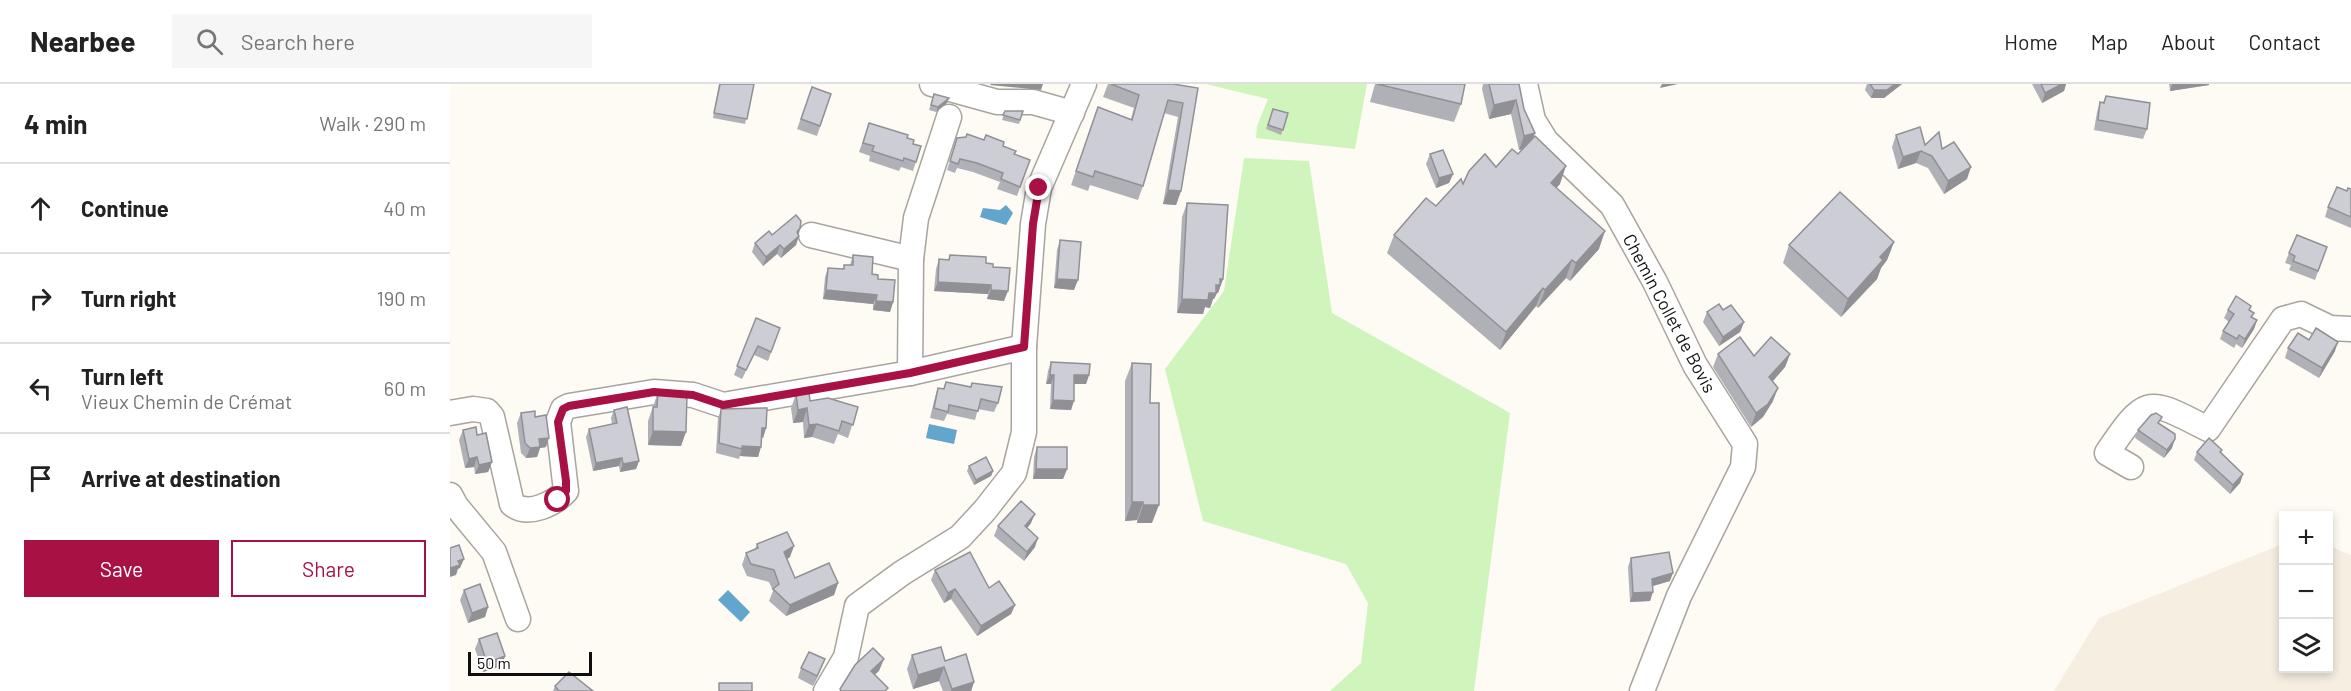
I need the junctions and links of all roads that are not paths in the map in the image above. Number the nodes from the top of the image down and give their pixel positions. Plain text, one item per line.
1 (932, 84) edge
2 (1084, 84) edge
3 (1525, 84) edge
4 (1072, 113) junction
5 (949, 117) dead end
6 (811, 235) dead end
7 (911, 259) junction
8 (2351, 329) edge
9 (1024, 347) junction
10 (910, 373) junction
11 (450, 413) edge
12 (2131, 467) dead end
13 (450, 495) edge
14 (518, 620) dead end
15 (826, 691) edge
16 (1642, 691) edge

1 - 4 street
2 - 4 street
3 - 16 street, Chemin Collet de Bovis
4 - 9 street
5 - 7 street
6 - 7 street
7 - 10 street
8 - 12 street
9 - 10 street
9 - 15 street
10 - 11 street
13 - 14 street

